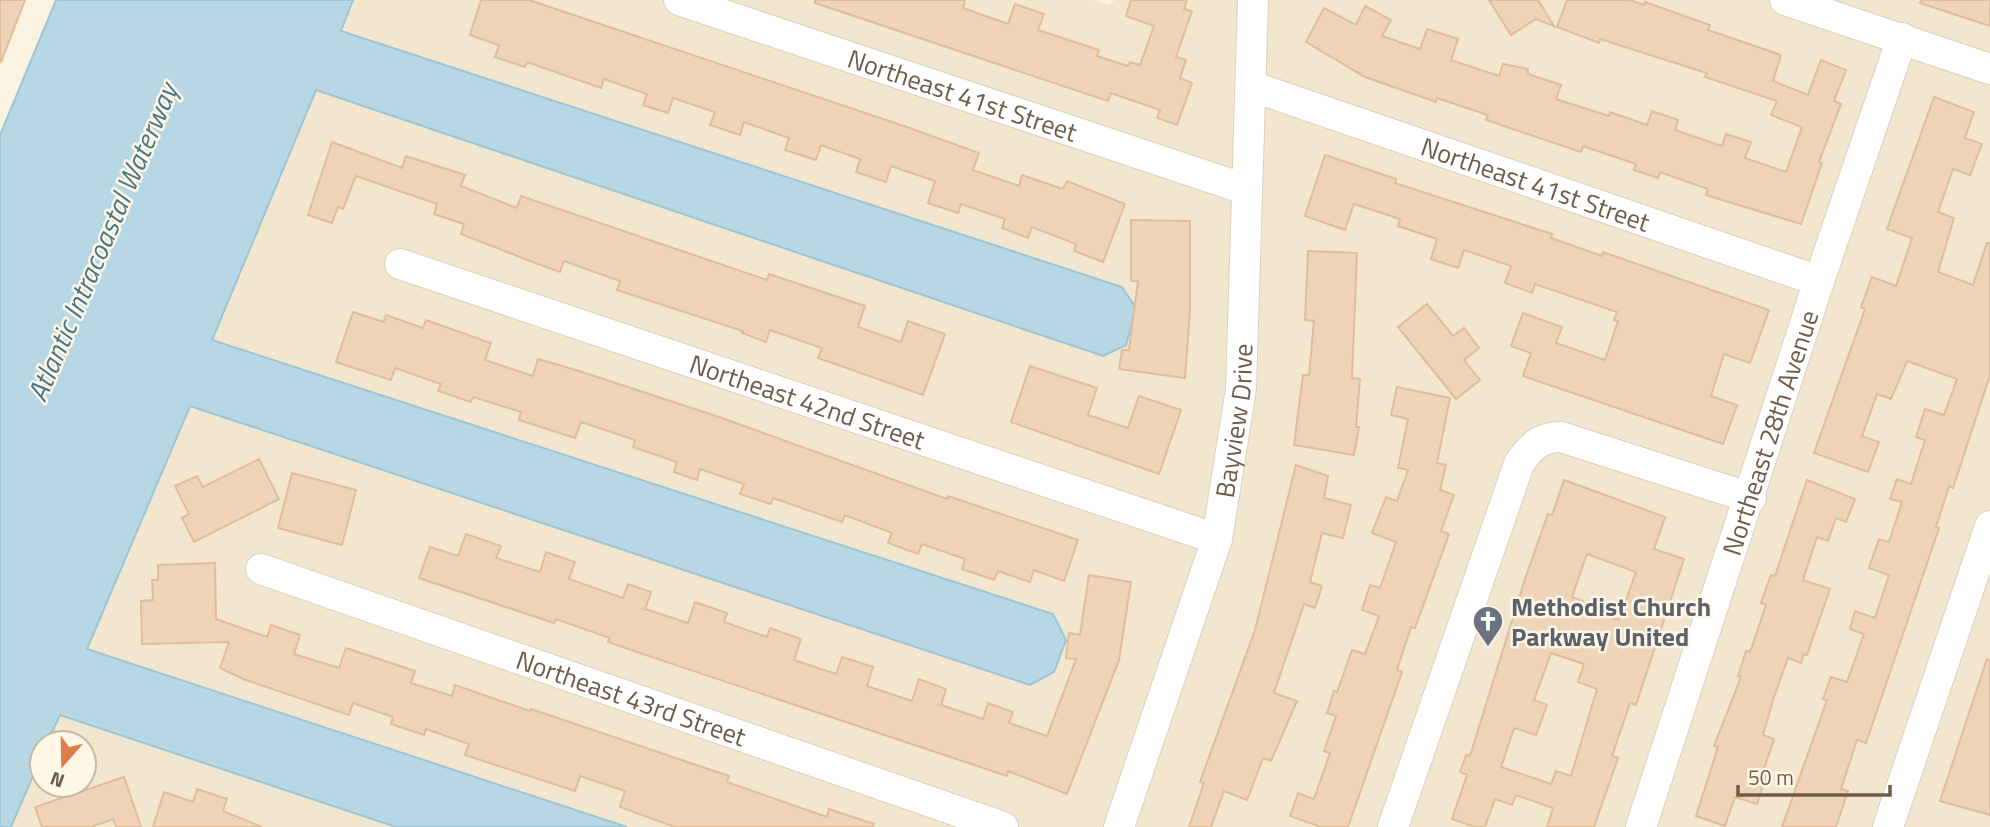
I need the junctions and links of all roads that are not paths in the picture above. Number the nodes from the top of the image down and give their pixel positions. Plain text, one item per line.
1 (679, 0) edge
2 (1253, 0) edge
3 (1785, 0) edge
4 (1902, 38) junction
5 (1990, 69) edge
6 (1251, 86) junction
7 (1245, 189) junction
8 (400, 264) dead end
9 (1819, 281) junction
10 (1751, 498) junction
11 (1990, 526) edge
12 (1217, 539) junction
13 (261, 569) dead end
14 (1982, 573) edge
15 (1003, 827) edge
16 (1119, 827) edge
17 (1393, 827) edge
18 (1642, 827) edge
19 (1890, 827) edge

1 - 7 street, Northeast 41st Street
2 - 6 street, Bayview Drive
3 - 4 street
4 - 5 street
4 - 9 street, Northeast 28th Avenue
6 - 7 street, Bayview Drive
6 - 9 street, Northeast 41st Street
7 - 12 street, Bayview Drive
8 - 12 street, Northeast 42nd Street
9 - 10 street, Northeast 28th Avenue
10 - 17 street
10 - 18 street, Northeast 28th Avenue
11 - 14 street
12 - 16 street, Bayview Drive
13 - 15 street, Northeast 43rd Street
14 - 19 street

